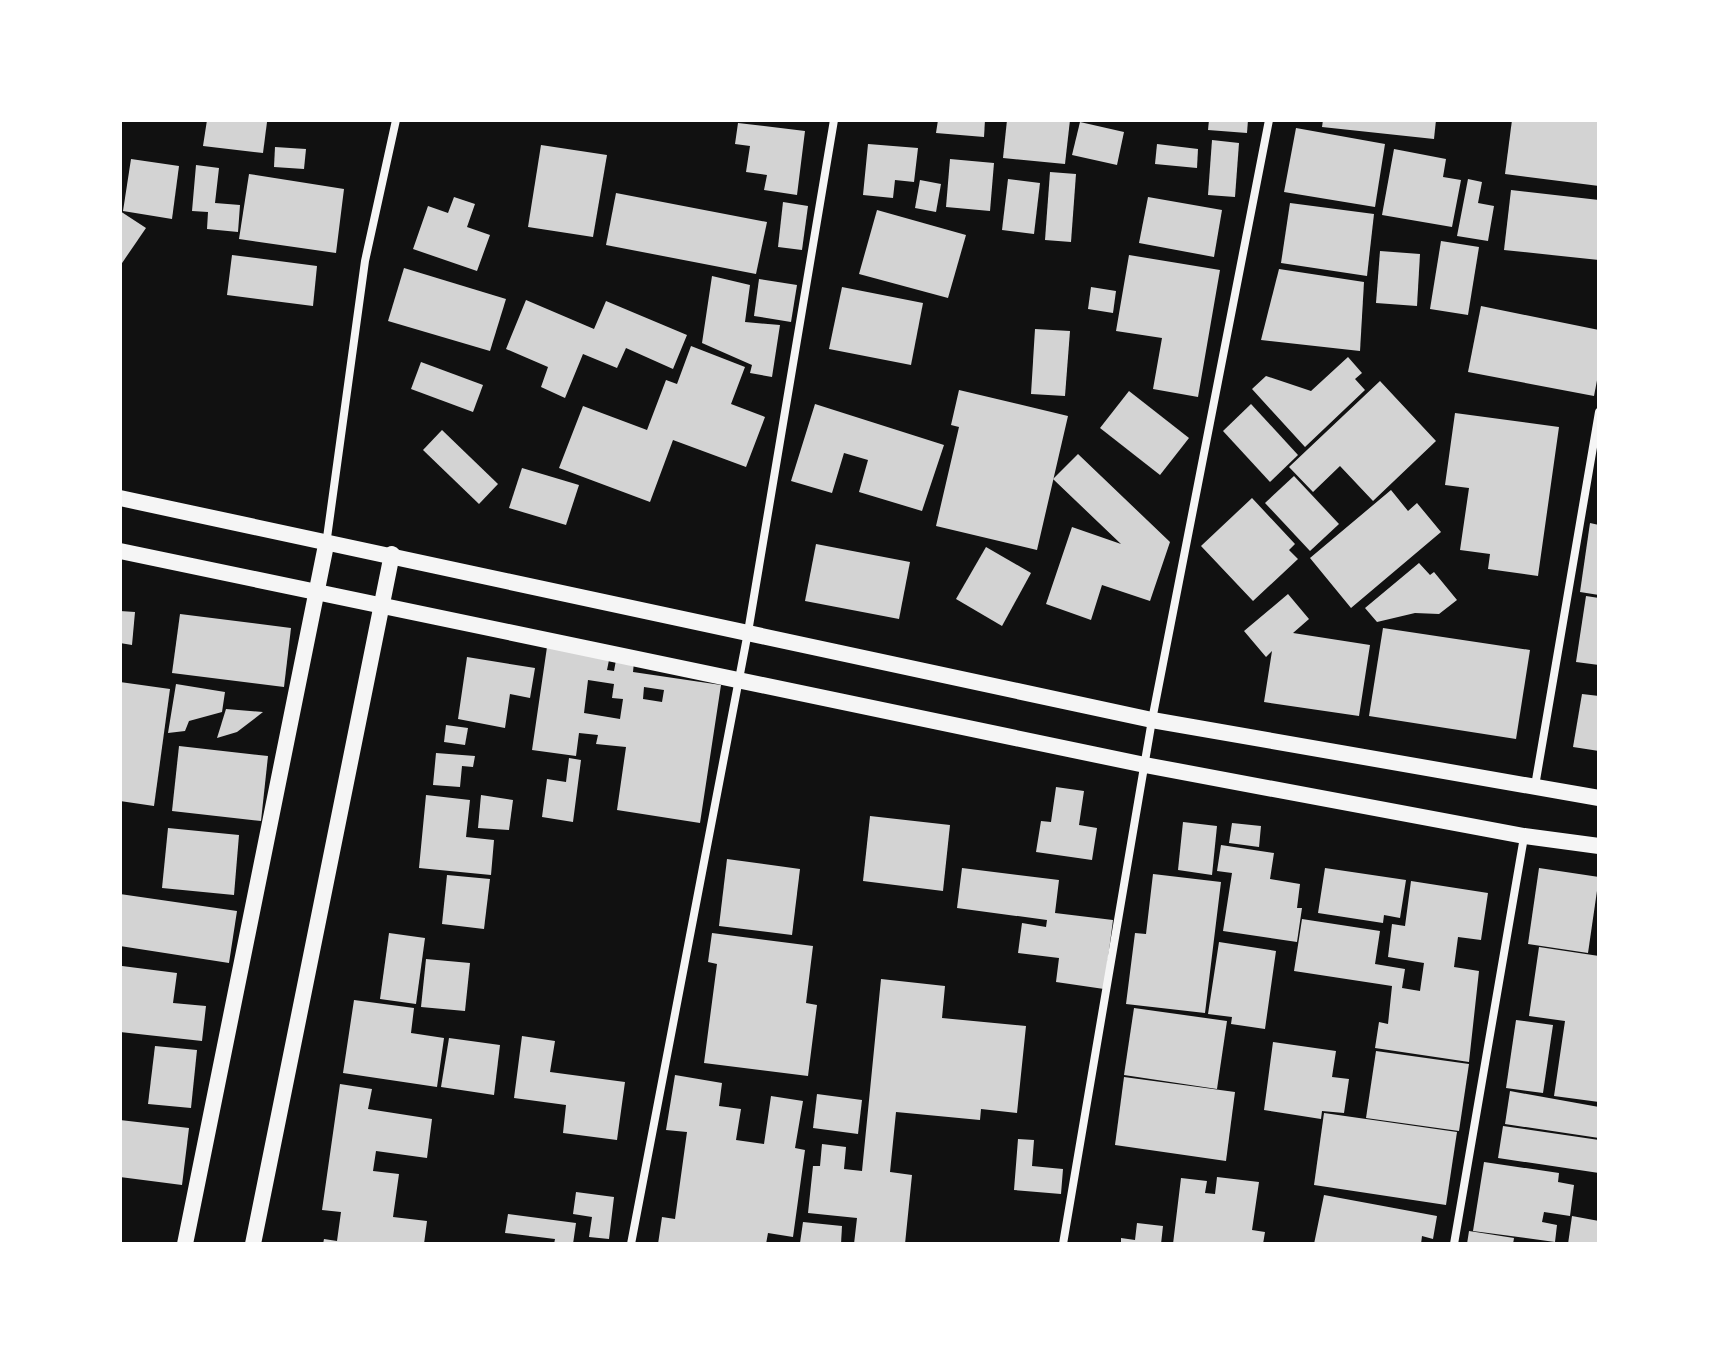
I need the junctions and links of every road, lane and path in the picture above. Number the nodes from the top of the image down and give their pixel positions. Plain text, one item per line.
1 (396, 120) edge
2 (834, 120) edge
3 (1269, 120) edge
4 (1599, 412) edge
5 (120, 498) edge
6 (326, 545) junction
7 (120, 551) edge
8 (392, 554) junction
9 (316, 593) junction
10 (381, 603) junction
11 (748, 632) junction
12 (738, 681) junction
13 (1152, 720) junction
14 (1145, 765) junction
15 (1535, 786) junction
16 (1599, 798) edge
17 (1524, 836) junction
18 (1599, 846) edge
19 (185, 1244) edge
20 (253, 1244) edge
21 (631, 1244) edge
22 (1063, 1244) edge
23 (1454, 1244) edge

1 - 6 street
2 - 11 street
3 - 13 street
4 - 15 street
5 - 6 main road
6 - 8 main road
6 - 9 main road
7 - 9 main road
8 - 10 main road
8 - 11 main road
9 - 10 main road
9 - 19 main road
10 - 12 main road
10 - 20 main road
11 - 12 street
11 - 13 main road
12 - 14 main road
12 - 21 street
13 - 14 street
13 - 15 main road
14 - 17 main road
14 - 22 street
15 - 16 main road
17 - 18 main road
17 - 23 street

